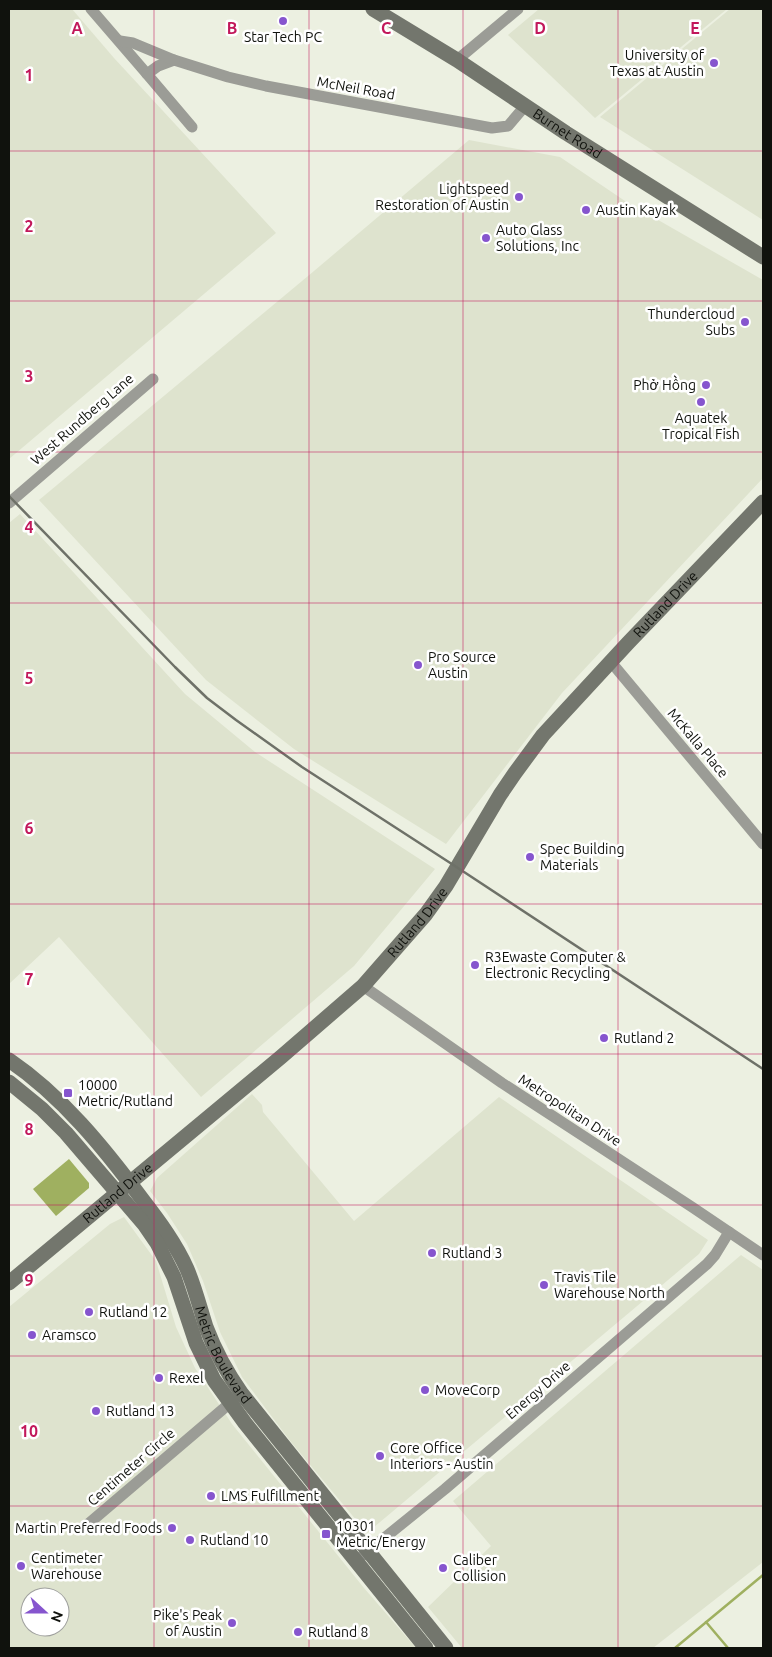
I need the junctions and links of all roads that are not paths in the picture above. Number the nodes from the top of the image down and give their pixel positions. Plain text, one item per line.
1 (91, 9) edge
2 (372, 9) edge
3 (518, 9) edge
4 (120, 40) junction
5 (174, 60) junction
6 (457, 60) junction
7 (147, 74) junction
8 (525, 106) junction
9 (192, 127) dead end
10 (763, 257) edge
11 (153, 379) dead end
12 (763, 502) edge
13 (9, 503) edge
14 (611, 662) junction
15 (763, 844) edge
16 (363, 986) junction
17 (9, 1060) edge
18 (9, 1082) edge
19 (130, 1182) junction
20 (117, 1192) junction
21 (729, 1232) junction
22 (763, 1255) edge
23 (9, 1283) edge
24 (221, 1360) junction
25 (207, 1368) junction
26 (235, 1398) junction
27 (293, 1459) junction
28 (281, 1469) junction
29 (87, 1525) dead end
30 (368, 1552) junction
31 (355, 1561) junction
32 (426, 1648) edge
33 (446, 1648) edge

1 - 4 street, McNeil Road
2 - 6 main road, Burnet Road
3 - 6 street
4 - 5 street, McNeil Road
4 - 7 street, McNeil Road
5 - 7 street
5 - 8 street, McNeil Road
6 - 8 main road, Burnet Road
7 - 9 street, McNeil Road
8 - 10 main road, Burnet Road
11 - 13 street, West Rundberg Lane
12 - 14 main road, Rutland Drive
14 - 15 street, McKalla Place
14 - 16 main road, Rutland Drive
16 - 19 main road, Rutland Drive
16 - 21 street, Metropolitan Drive
17 - 19 main road, Metric Boulevard
18 - 20 main road, Metric Boulevard
19 - 20 main road, Rutland Drive
19 - 24 main road, Metric Boulevard
20 - 23 main road, Rutland Drive
20 - 25 main road, Metric Boulevard
21 - 22 street, Metropolitan Drive
21 - 30 street, Energy Drive
24 - 25 main road
24 - 26 main road, Metric Boulevard
25 - 26 main road, Metric Boulevard
26 - 27 main road, Metric Boulevard
26 - 28 main road, Metric Boulevard
26 - 29 street, Centimeter Circle
27 - 28 main road
27 - 30 main road, Metric Boulevard
28 - 31 main road, Metric Boulevard
30 - 31 street, Energy Drive
30 - 33 main road, Metric Boulevard
31 - 32 main road, Metric Boulevard

